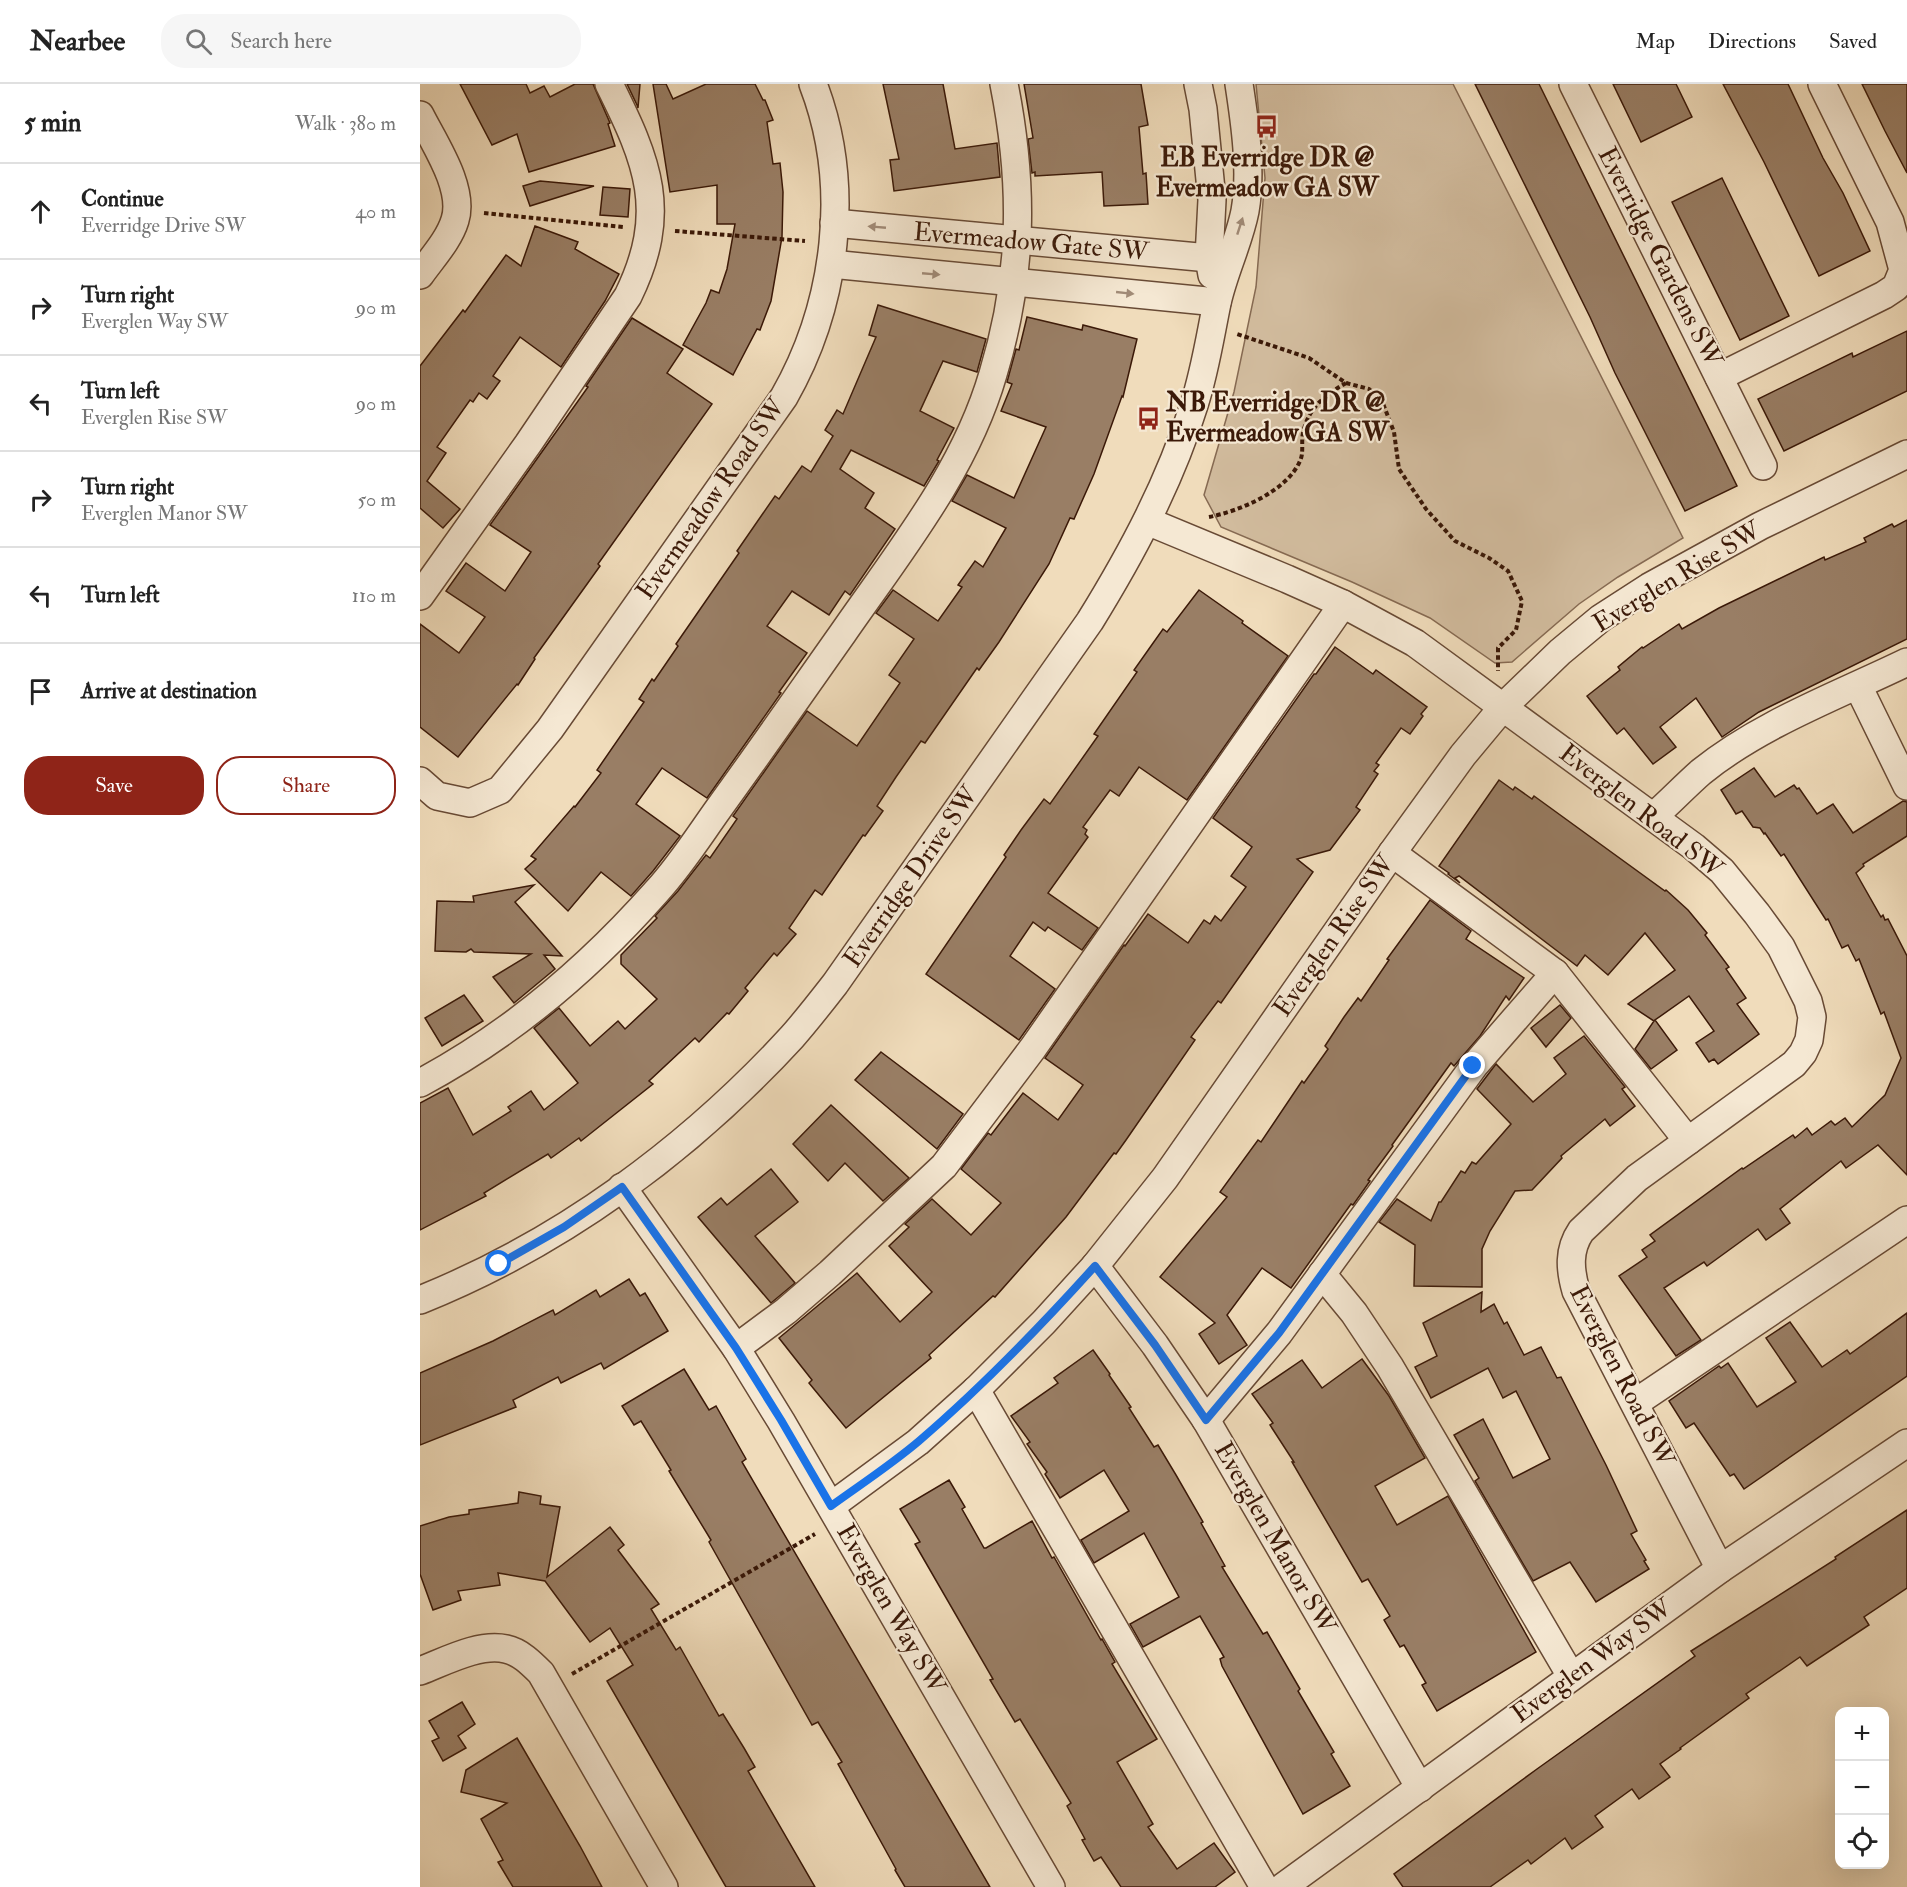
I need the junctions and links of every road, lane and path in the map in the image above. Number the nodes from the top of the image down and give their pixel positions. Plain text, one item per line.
1 (609, 84) edge
2 (813, 84) edge
3 (1004, 84) edge
4 (1198, 84) edge
5 (1239, 84) edge
6 (1573, 84) edge
7 (1822, 84) edge
8 (420, 115) edge
9 (834, 223) junction
10 (1018, 241) junction
11 (1218, 260) junction
12 (831, 264) junction
13 (420, 275) edge
14 (1014, 282) junction
15 (1216, 314) junction
16 (1719, 377) junction
17 (1346, 384) junction
18 (1907, 454) edge
19 (1763, 466) dead end
20 (1201, 517) dead end
21 (1147, 521) junction
22 (420, 596) edge
23 (1343, 604) junction
24 (1907, 662) edge
25 (1858, 686) junction
26 (1503, 707) junction
27 (420, 782) edge
28 (1907, 786) edge
29 (1654, 816) junction
30 (1392, 853) junction
31 (1555, 974) junction
32 (420, 1083) edge
33 (1688, 1141) junction
34 (622, 1187) junction
35 (1907, 1220) edge
36 (1095, 1266) junction
37 (1322, 1274) junction
38 (420, 1300) edge
39 (736, 1348) junction
40 (976, 1390) junction
41 (1635, 1403) junction
42 (1206, 1420) junction
43 (1907, 1443) edge
44 (835, 1514) junction
45 (1719, 1569) junction
46 (420, 1671) edge
47 (1571, 1676) junction
48 (548, 1687) junction
49 (1420, 1788) junction
50 (664, 1887) edge
51 (1051, 1887) edge
52 (1264, 1887) edge
53 (1283, 1887) edge

1 - 22 street
2 - 9 street, Evermeadow Road SW
3 - 10 street
4 - 11 street, Everridge Drive SW
11 -> 5 street, Everridge Drive SW
6 - 16 street, Everridge Gardens SW
7 - 16 street, Everridge Gardens SW
8 - 13 street
10 -> 9 street, Evermeadow Gate SW
9 - 12 street, Evermeadow Road SW
10 - 11 street, Evermeadow Gate SW
10 - 14 street
11 - 15 street, Everridge Drive SW
12 -> 14 street, Evermeadow Gate SW
12 - 27 street, Evermeadow Road SW
14 -> 15 street, Evermeadow Gate SW
14 - 32 street
15 - 17 path
15 - 21 street, Everridge Drive SW
16 - 19 street
17 - 20 path
17 - 26 path
18 - 26 street, Everglen Rise SW
21 - 23 street, Everglen Road SW
21 - 34 street, Everridge Drive SW
23 - 26 street, Everglen Road SW
23 - 39 street
24 - 25 street
25 - 28 street
25 - 29 street
26 - 29 street, Everglen Road SW
26 - 30 street, Everglen Rise SW
29 - 33 street, Everglen Road SW
30 - 31 street
30 - 36 street, Everglen Rise SW
31 - 33 street
31 - 37 street
33 - 41 street, Everglen Road SW
34 - 38 street, Everridge Drive SW
34 - 39 street, Everglen Way SW
35 - 41 street
36 - 40 street, Everglen Rise SW
36 - 42 street, Everglen Manor SW
37 - 42 street
37 - 47 street
39 - 44 street, Everglen Way SW
40 - 44 street, Everglen Rise SW
40 - 52 street
41 - 45 street, Everglen Road SW
42 - 49 street, Everglen Manor SW
43 - 45 street, Everglen Way SW
44 - 48 path
44 - 51 street, Everglen Way SW
45 - 47 street, Everglen Way SW
46 - 48 street
47 - 49 street, Everglen Way SW
48 - 50 street
49 - 53 street, Everglen Way SW

